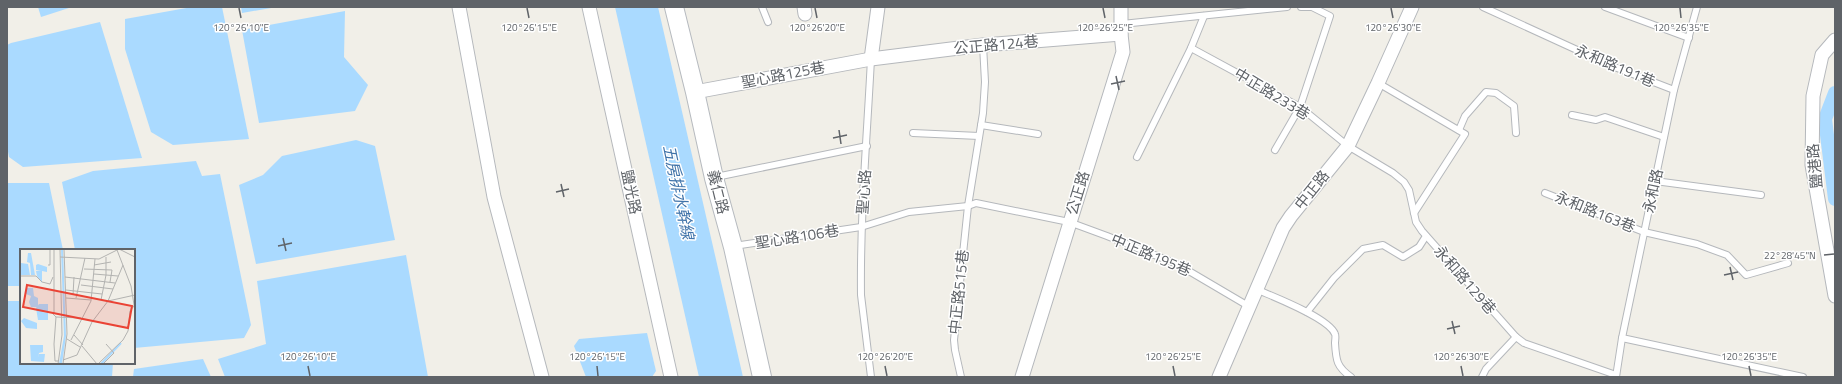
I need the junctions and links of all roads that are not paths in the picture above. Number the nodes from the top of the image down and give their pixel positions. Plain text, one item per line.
1 (459, 7) edge
2 (589, 7) edge
3 (674, 7) edge
4 (762, 7) edge
5 (878, 7) edge
6 (1121, 7) edge
7 (1287, 7) edge
8 (1301, 7) edge
9 (1412, 7) edge
10 (1483, 7) edge
11 (1605, 7) edge
12 (1697, 7) edge
13 (1204, 16) junction
14 (768, 22) dead end
15 (1121, 29) junction
16 (1688, 38) junction
17 (1835, 40) edge
18 (983, 45) junction
19 (1191, 48) junction
20 (871, 59) junction
21 (1378, 83) junction
22 (1674, 90) junction
23 (695, 92) junction
24 (1300, 108) junction
25 (1572, 115) dead end
26 (981, 125) junction
27 (1459, 130) junction
28 (1516, 133) dead end
29 (913, 134) dead end
30 (1038, 134) dead end
31 (979, 136) junction
32 (1664, 137) junction
33 (866, 146) junction
34 (1348, 146) junction
35 (1275, 150) dead end
36 (1137, 157) dead end
37 (714, 178) junction
38 (1655, 181) junction
39 (1545, 193) dead end
40 (1761, 195) dead end
41 (968, 206) junction
42 (1414, 213) junction
43 (1069, 222) junction
44 (861, 227) junction
45 (1644, 232) junction
46 (1426, 236) junction
47 (733, 247) junction
48 (1788, 263) dead end
49 (1258, 290) junction
50 (1835, 296) edge
51 (1250, 306) junction
52 (1307, 312) junction
53 (1516, 337) junction
54 (1622, 338) junction
55 (1616, 376) edge
56 (542, 377) edge
57 (671, 377) edge
58 (762, 377) edge
59 (871, 377) edge
60 (961, 377) edge
61 (1022, 377) edge
62 (1219, 377) edge
63 (1351, 377) edge
64 (1482, 377) edge
65 (1803, 377) edge

1 - 56 street
2 - 57 street, 鹽光路
3 - 23 street, 義仁路
4 - 14 lane
5 - 20 street, 聖心路
6 - 15 street, 公正路
7 - 13 lane
8 - 24 lane
9 - 21 street, 中正路
10 - 22 lane, 永和路191巷
11 - 16 lane
12 - 16 lane, 永和路
13 - 15 lane
13 - 19 lane
15 - 18 street, 公正路124巷
15 - 43 street, 公正路
16 - 22 lane, 永和路
17 - 50 street, 鹽港路
18 - 20 street, 公正路124巷
18 - 26 lane, 中正路515巷
19 - 24 lane, 中正路233巷
19 - 36 lane
20 - 23 street, 聖心路125巷
20 - 33 lane, 聖心路
21 - 27 lane
21 - 34 street, 中正路
22 - 32 lane, 永和路
23 - 37 street, 義仁路
24 - 34 lane, 中正路233巷
24 - 35 lane
25 - 32 lane
26 - 30 lane
26 - 31 lane, 中正路515巷
27 - 28 lane
27 - 42 lane
29 - 31 lane
31 - 41 lane, 中正路515巷
32 - 38 lane, 永和路
33 - 37 lane
33 - 44 lane, 聖心路
34 - 42 lane, 永和路129巷
34 - 49 street, 中正路
37 - 47 street, 義仁路
38 - 40 lane
38 - 45 lane, 永和路
39 - 45 lane, 永和路163巷
41 - 43 lane, 中正路195巷
41 - 44 lane, 聖心路106巷
41 - 60 lane, 中正路515巷
42 - 46 lane, 永和路129巷
43 - 51 lane, 中正路195巷
43 - 61 street, 公正路
44 - 47 lane, 聖心路106巷
44 - 59 lane, 聖心路
45 - 48 lane, 永和路163巷
45 - 54 lane, 永和路
46 - 52 lane
46 - 53 lane, 永和路129巷
47 - 58 street, 義仁路
49 - 51 street, 中正路
49 - 52 lane
51 - 62 street, 中正路
52 - 63 lane
53 - 55 lane, 永和路129巷
53 - 64 lane
54 - 55 lane, 永和路
54 - 65 lane

